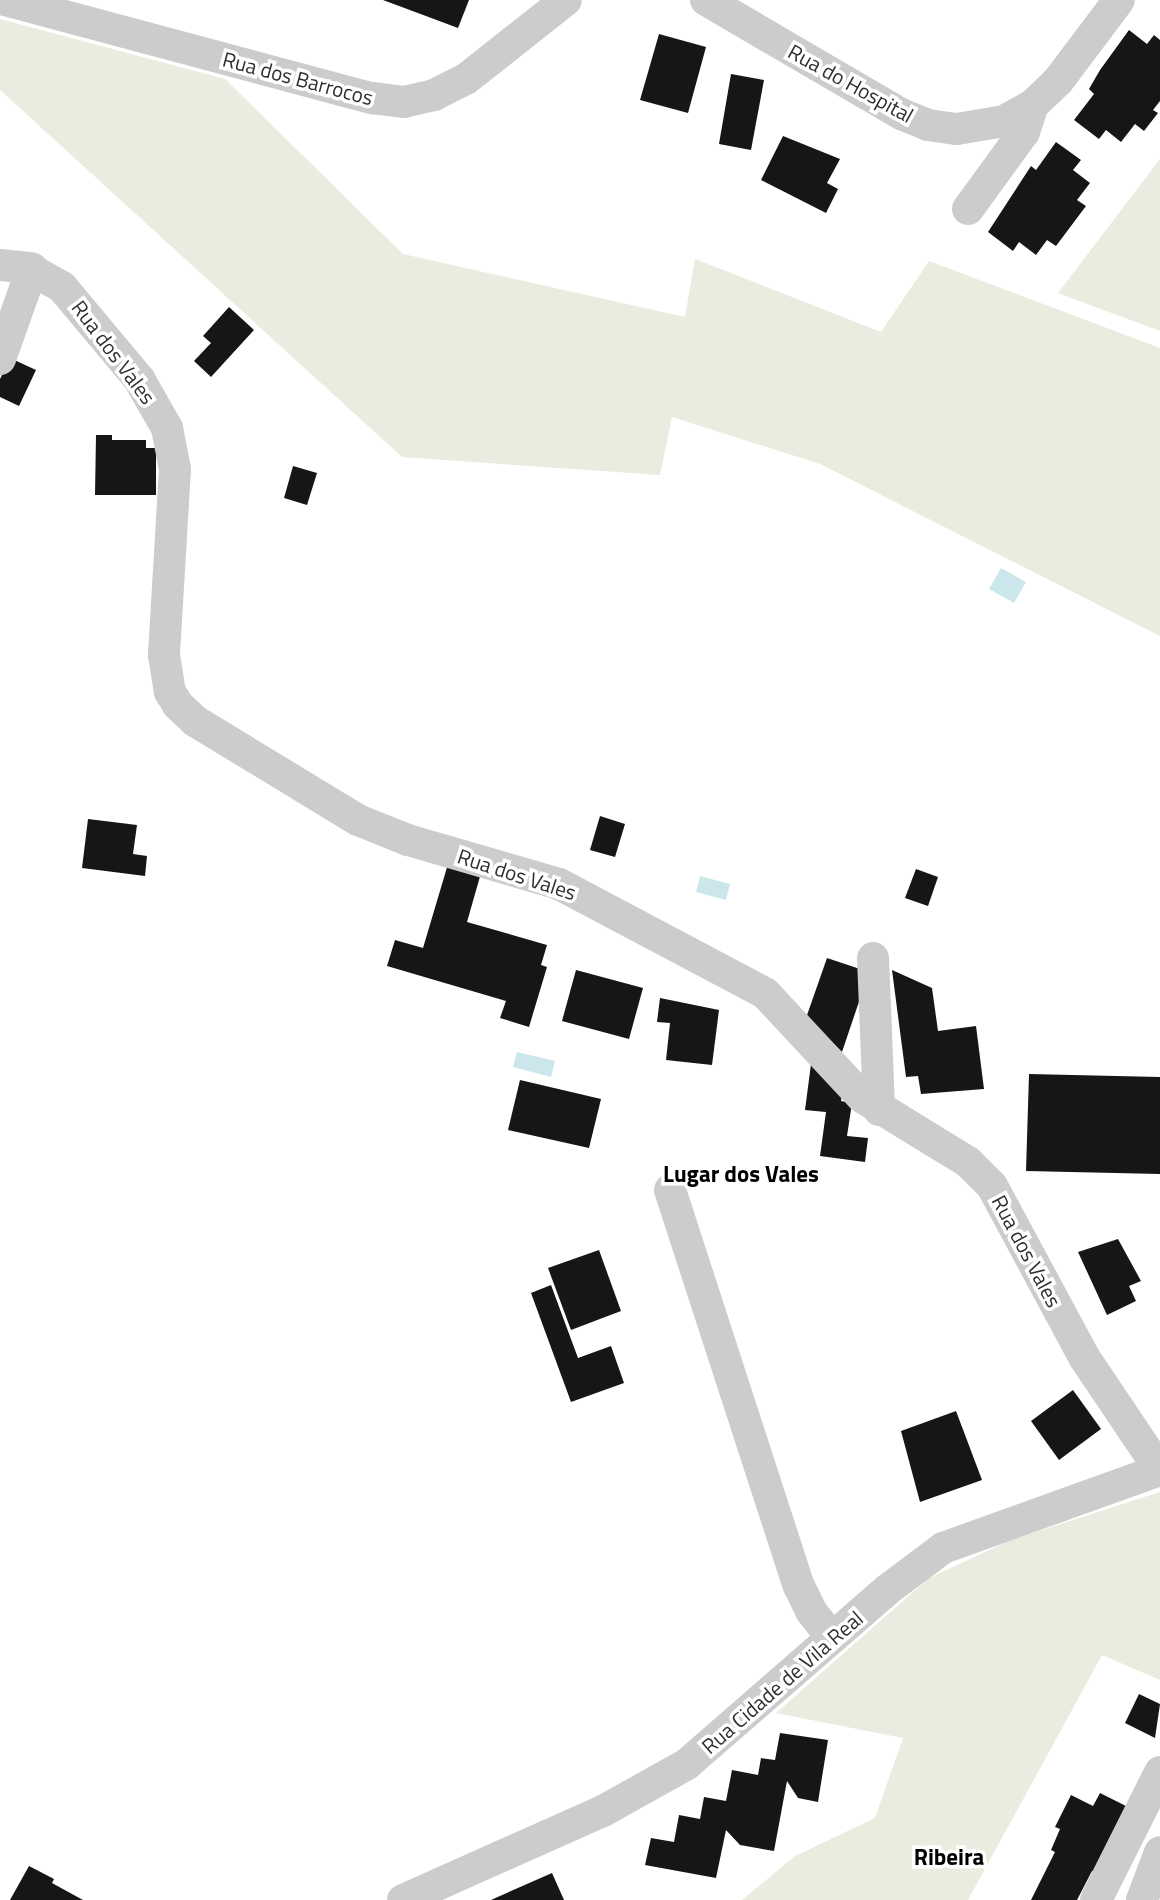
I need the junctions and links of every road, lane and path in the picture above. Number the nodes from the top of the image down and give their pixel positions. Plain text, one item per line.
1 (5, 0) edge
2 (566, 0) edge
3 (706, 0) edge
4 (1119, 0) edge
5 (1033, 105) junction
6 (968, 209) dead end
7 (0, 265) edge
8 (32, 269) junction
9 (0, 359) edge
10 (873, 957) dead end
11 (879, 1110) junction
12 (670, 1190) dead end
13 (1160, 1470) edge
14 (832, 1637) junction
15 (1160, 1772) edge
16 (1160, 1852) edge
17 (403, 1900) edge
18 (1096, 1900) edge
19 (1142, 1900) edge

1 - 2 street, Rua dos Barrocos
3 - 5 street, Rua do Hospital
4 - 5 street, Rua do Hospital
5 - 6 street
7 - 8 street, Rua dos Vales
8 - 9 street
8 - 11 street, Rua dos Vales
10 - 11 street
11 - 13 street, Rua dos Vales
12 - 14 street
13 - 14 street, Rua Cidade de Vila Real
14 - 17 street, Rua Cidade de Vila Real
15 - 18 street
16 - 19 street

